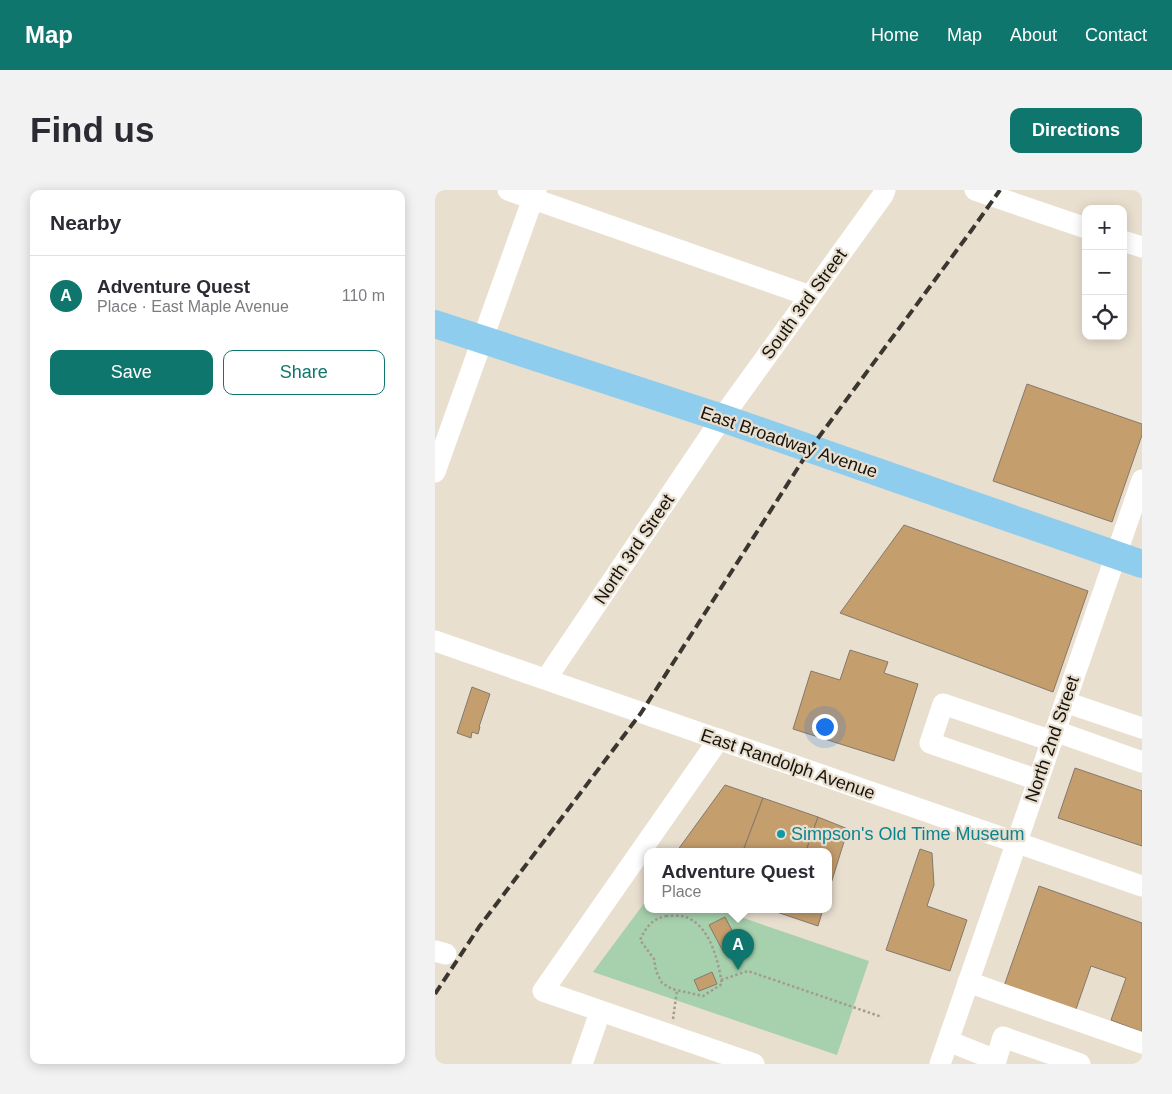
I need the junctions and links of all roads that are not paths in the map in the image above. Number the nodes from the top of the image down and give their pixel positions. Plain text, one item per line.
1 (508, 190) edge
2 (885, 190) edge
3 (975, 190) edge
4 (534, 194) edge
5 (1082, 227) edge
6 (1127, 242) edge
7 (1142, 248) edge
8 (810, 296) junction
9 (435, 324) edge
10 (482, 340) junction
11 (722, 418) junction
12 (435, 472) edge
13 (1142, 480) edge
14 (1117, 555) junction
15 (1142, 564) edge
16 (435, 640) edge
17 (546, 679) junction
18 (1065, 702) junction
19 (1142, 728) edge
20 (1053, 736) junction
21 (719, 740) junction
22 (1142, 762) edge
23 (1038, 780) junction
24 (1016, 842) junction
25 (1142, 886) edge
26 (968, 982) junction
27 (600, 1012) junction
28 (948, 1040) junction
29 (1142, 1043) edge
30 (995, 1062) edge
31 (582, 1064) edge
32 (754, 1064) edge
33 (940, 1064) edge
34 (1080, 1064) edge

1 - 4 street
2 - 8 street, South 3rd Street
3 - 5 street
4 - 8 street
4 - 10 street
6 - 7 street
8 - 11 street, South 3rd Street
9 - 10 main road, East Broadway Avenue
10 - 11 main road, East Broadway Avenue
10 - 12 street
11 - 14 main road, East Broadway Avenue
11 - 17 street, North 3rd Street
13 - 14 street, North 2nd Street
14 - 15 main road, East Broadway Avenue
14 - 18 street, North 2nd Street
16 - 17 street, East Randolph Avenue
17 - 21 street, East Randolph Avenue
18 - 19 street
18 - 20 street, North 2nd Street
20 - 22 street
20 - 23 street, North 2nd Street
20 - 23 street
21 - 24 street, East Randolph Avenue
21 - 27 street
23 - 24 street, North 2nd Street
24 - 25 street, East Randolph Avenue
24 - 26 street, North 2nd Street
26 - 28 street, North 2nd Street
26 - 29 street
27 - 31 street
27 - 32 street
28 - 30 street
28 - 33 street, North 2nd Street
30 - 34 street

